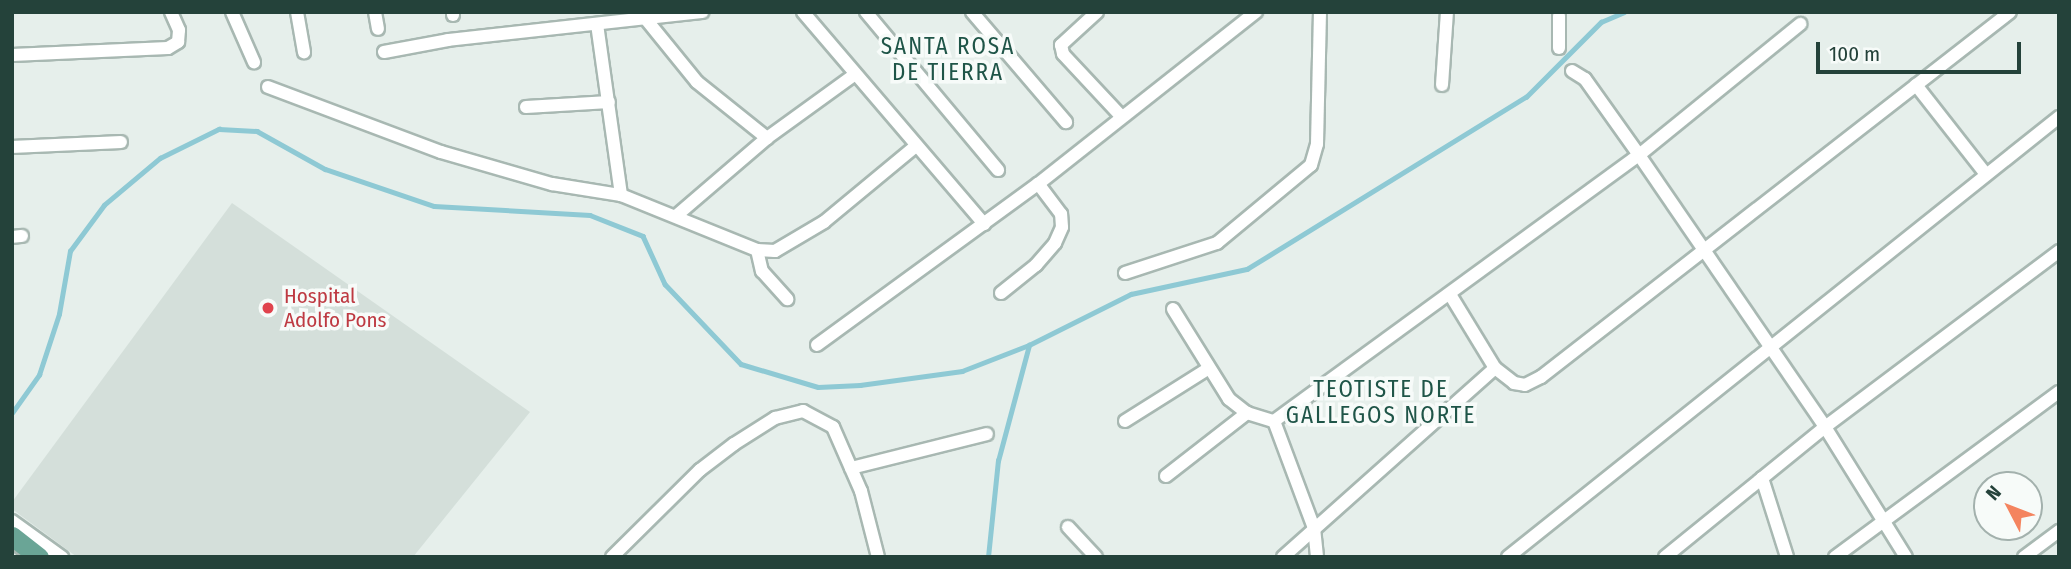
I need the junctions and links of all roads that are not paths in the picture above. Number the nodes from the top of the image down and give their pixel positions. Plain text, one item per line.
1 (171, 12) edge
2 (232, 12) edge
3 (297, 12) edge
4 (375, 12) edge
5 (702, 12) edge
6 (803, 12) edge
7 (866, 12) edge
8 (972, 12) edge
9 (1097, 12) edge
10 (1256, 12) edge
11 (1320, 12) edge
12 (1447, 12) edge
13 (2010, 12) edge
14 (1562, 13) edge
15 (645, 18) junction
16 (597, 24) junction
17 (1800, 24) dead end
18 (378, 29) dead end
19 (1559, 48) dead end
20 (304, 52) dead end
21 (384, 52) dead end
22 (12, 55) edge
23 (254, 62) dead end
24 (1572, 71) dead end
25 (854, 75) junction
26 (1442, 85) dead end
27 (1916, 85) junction
28 (268, 87) dead end
29 (609, 102) junction
30 (526, 107) dead end
31 (1122, 117) junction
32 (2059, 117) edge
33 (1066, 121) dead end
34 (767, 138) junction
35 (121, 142) dead end
36 (916, 146) junction
37 (12, 147) edge
38 (1639, 155) junction
39 (998, 170) dead end
40 (1985, 173) junction
41 (1038, 184) junction
42 (621, 195) junction
43 (676, 216) junction
44 (984, 225) junction
45 (757, 250) junction
46 (1705, 250) junction
47 (2059, 251) edge
48 (1125, 273) dead end
49 (1001, 293) dead end
50 (1451, 296) junction
51 (787, 299) dead end
52 (1172, 309) dead end
53 (817, 345) dead end
54 (1771, 349) junction
55 (1209, 368) junction
56 (1495, 368) junction
57 (2059, 392) edge
58 (1247, 413) junction
59 (1125, 421) dead end
60 (1274, 421) junction
61 (1825, 427) junction
62 (987, 434) dead end
63 (851, 468) junction
64 (1166, 476) dead end
65 (1762, 478) junction
66 (12, 521) edge
67 (1885, 522) junction
68 (1068, 527) dead end
69 (1314, 528) junction
70 (2059, 531) edge
71 (12, 536) edge
72 (39, 557) edge
73 (62, 557) edge
74 (612, 557) edge
75 (878, 557) edge
76 (1096, 557) edge
77 (1283, 557) edge
78 (1317, 557) edge
79 (1508, 557) edge
80 (1665, 557) edge
81 (1787, 557) edge
82 (1835, 557) edge
83 (1906, 557) edge
84 (2024, 557) edge

1 - 22 street
2 - 23 street
3 - 20 street
4 - 18 street
5 - 15 street
6 - 25 street
7 - 39 street
8 - 33 street
9 - 31 street
10 - 31 street
11 - 48 street
12 - 26 street
13 - 27 street
14 - 19 street
15 - 16 street
15 - 34 street
16 - 21 street
16 - 29 street
17 - 38 street
24 - 38 street
25 - 34 street
25 - 36 street
27 - 40 street
27 - 46 street
28 - 42 street
29 - 30 street
29 - 42 street
31 - 41 street
32 - 40 street
34 - 43 street
35 - 37 street
36 - 44 street
36 - 45 street
38 - 46 street
38 - 50 street
40 - 54 street
41 - 44 street
41 - 49 street
42 - 43 street
43 - 45 street
44 - 53 street
45 - 51 street
46 - 54 street
46 - 56 street
47 - 61 street
50 - 56 street
50 - 60 street
52 - 55 street
54 - 61 street
54 - 79 street
55 - 58 street
55 - 59 street
56 - 69 street
57 - 67 street
58 - 60 street
58 - 64 street
60 - 69 street
61 - 65 street
61 - 67 street
62 - 63 street
63 - 74 street
63 - 75 street
65 - 80 street
65 - 81 street
66 - 73 street
67 - 82 street
67 - 83 street
68 - 76 street
69 - 77 street
69 - 78 street
70 - 84 street
71 - 72 main road

